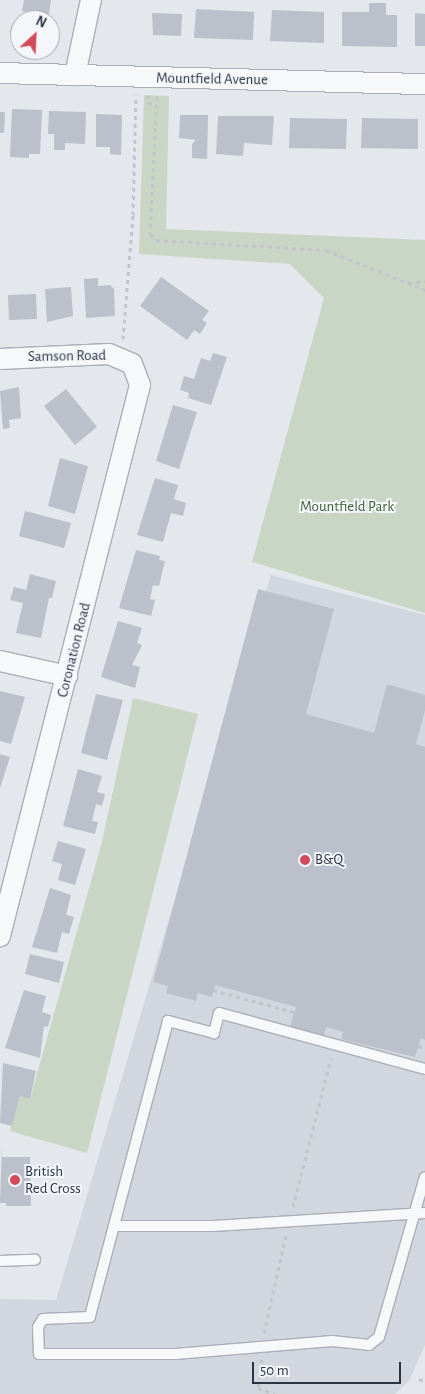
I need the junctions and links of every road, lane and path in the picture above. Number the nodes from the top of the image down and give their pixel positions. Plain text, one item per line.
1 (91, 0) edge
2 (0, 73) edge
3 (75, 75) junction
4 (136, 77) junction
5 (425, 84) edge
6 (153, 86) junction
7 (156, 104) junction
8 (425, 281) edge
9 (407, 283) junction
10 (424, 289) edge
11 (0, 359) edge
12 (126, 360) junction
13 (0, 661) edge
14 (67, 676) junction
15 (3, 915) edge
16 (0, 936) edge
17 (213, 990) dead end
18 (294, 1012) dead end
19 (418, 1046) dead end
20 (425, 1048) edge
21 (425, 1069) edge
22 (425, 1177) edge
23 (421, 1214) edge
24 (115, 1226) junction
25 (35, 1260) dead end
26 (0, 1261) edge
27 (419, 1379) dead end
28 (425, 1381) edge

1 - 3 street
2 - 3 street, Mountfield Avenue
3 - 4 street, Mountfield Avenue
4 - 6 street, Mountfield Avenue
4 - 12 path
5 - 6 street, Mountfield Avenue
6 - 7 path
6 - 7 path
7 - 9 path
8 - 9 path
9 - 10 path
11 - 12 street, Samson Road
12 - 14 street, Coronation Road
13 - 14 street
14 - 15 street, Coronation Road
15 - 16 street, Coronation Road
17 - 18 path
19 - 20 path
21 - 24 lane
22 - 23 lane
23 - 24 lane
23 - 24 lane
25 - 26 lane
27 - 28 path

